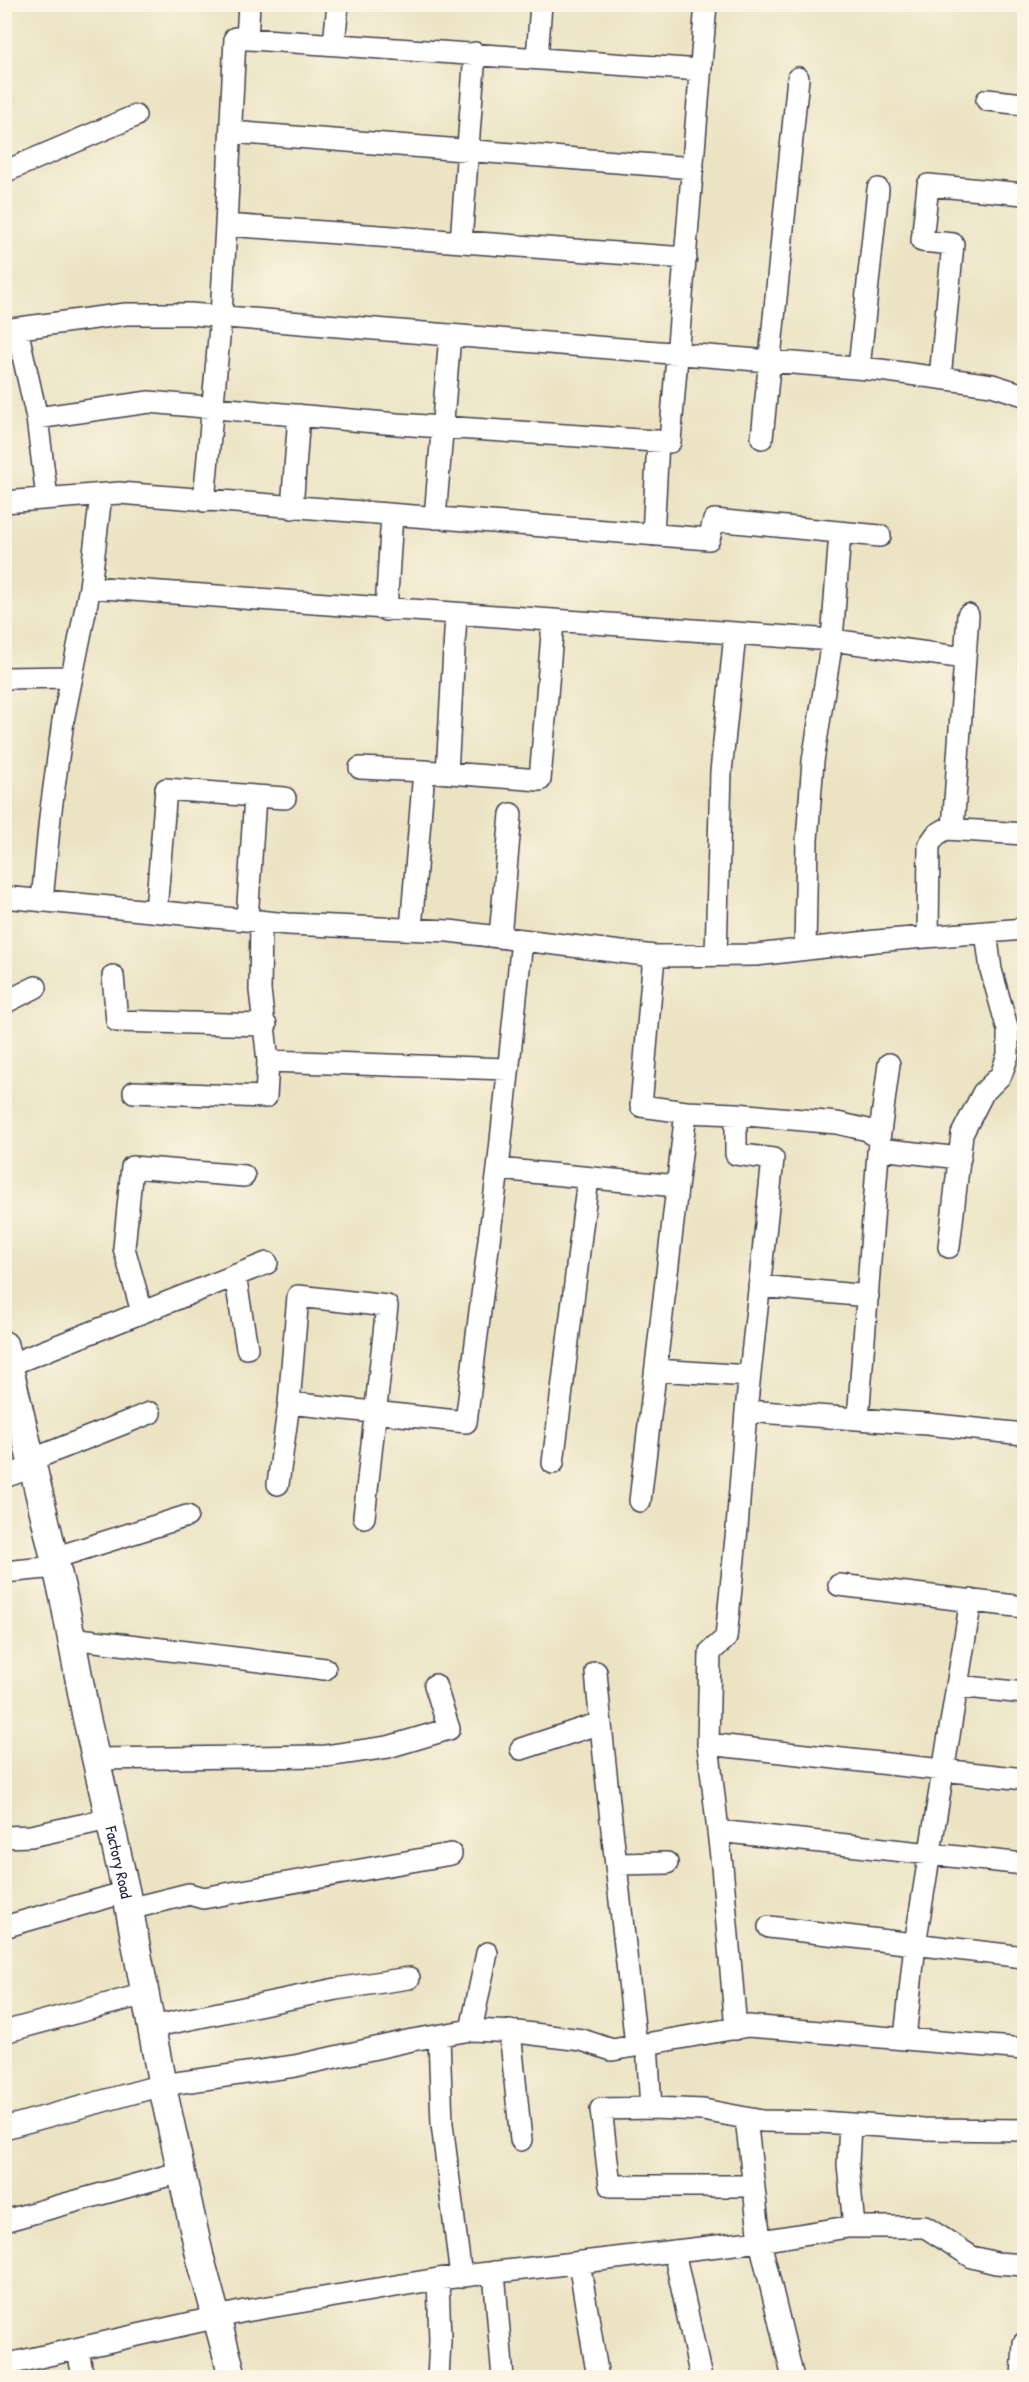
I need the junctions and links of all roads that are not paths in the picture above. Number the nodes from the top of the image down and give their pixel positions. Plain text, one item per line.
1 (249, 4) edge
2 (338, 4) edge
3 (541, 4) edge
4 (706, 4) edge
5 (247, 39) junction
6 (334, 44) junction
7 (475, 53) junction
8 (537, 58) junction
9 (701, 70) junction
10 (798, 78) dead end
11 (987, 100) dead end
12 (1024, 104) edge
13 (135, 116) dead end
14 (231, 132) junction
15 (467, 150) junction
16 (693, 168) junction
17 (4, 172) edge
18 (878, 189) dead end
19 (1024, 194) edge
20 (226, 225) junction
21 (461, 242) junction
22 (686, 258) junction
23 (221, 316) junction
24 (11, 329) edge
25 (450, 335) junction
26 (678, 354) junction
27 (770, 361) junction
28 (859, 368) junction
29 (940, 378) junction
30 (1024, 395) edge
31 (213, 407) junction
32 (298, 415) junction
33 (37, 418) junction
34 (443, 427) junction
35 (762, 438) dead end
36 (658, 441) junction
37 (101, 495) junction
38 (47, 498) junction
39 (204, 501) junction
40 (4, 502) edge
41 (292, 508) junction
42 (392, 515) junction
43 (435, 518) junction
44 (840, 532) junction
45 (653, 535) junction
46 (880, 536) dead end
47 (90, 587) junction
48 (386, 610) junction
49 (456, 615) junction
50 (968, 615) dead end
51 (553, 622) junction
52 (735, 634) junction
53 (832, 640) junction
54 (965, 658) junction
55 (72, 677) junction
56 (5, 678) edge
57 (360, 768) dead end
58 (424, 771) junction
59 (447, 773) junction
60 (255, 796) junction
61 (285, 798) dead end
62 (511, 814) dead end
63 (953, 829) junction
64 (1024, 834) edge
65 (4, 897) edge
66 (42, 901) junction
67 (156, 911) junction
68 (254, 921) junction
69 (411, 929) junction
70 (1024, 929) edge
71 (986, 932) junction
72 (500, 937) junction
73 (928, 937) junction
74 (522, 940) junction
75 (805, 949) junction
76 (716, 955) junction
77 (654, 956) junction
78 (113, 976) dead end
79 (36, 987) dead end
80 (4, 1003) edge
81 (266, 1025) junction
82 (268, 1061) junction
83 (890, 1064) dead end
84 (508, 1069) junction
85 (134, 1092) dead end
86 (686, 1112) junction
87 (736, 1114) junction
88 (879, 1145) junction
89 (960, 1158) junction
90 (498, 1169) junction
91 (244, 1176) dead end
92 (588, 1178) junction
93 (677, 1186) junction
94 (949, 1247) dead end
95 (267, 1263) dead end
96 (235, 1275) junction
97 (759, 1286) junction
98 (868, 1296) junction
99 (142, 1312) junction
100 (247, 1348) dead end
101 (7, 1364) edge
102 (656, 1370) junction
103 (749, 1376) junction
104 (289, 1403) junction
105 (746, 1411) junction
106 (375, 1412) junction
107 (150, 1413) dead end
108 (858, 1419) junction
109 (1024, 1434) edge
110 (553, 1463) dead end
111 (32, 1464) junction
112 (4, 1477) edge
113 (278, 1484) dead end
114 (640, 1501) dead end
115 (187, 1516) dead end
116 (364, 1517) dead end
117 (55, 1562) junction
118 (4, 1572) edge
119 (839, 1585) dead end
120 (971, 1600) junction
121 (1024, 1607) edge
122 (71, 1638) junction
123 (325, 1669) dead end
124 (596, 1672) dead end
125 (435, 1685) dead end
126 (958, 1686) junction
127 (1024, 1693) edge
128 (600, 1723) junction
129 (708, 1744) junction
130 (520, 1749) dead end
131 (95, 1759) junction
132 (944, 1770) junction
133 (1024, 1779) edge
134 (109, 1820) junction
135 (718, 1831) junction
136 (4, 1837) edge
137 (451, 1854) dead end
138 (930, 1854) junction
139 (667, 1863) dead end
140 (617, 1864) junction
141 (1024, 1864) edge
142 (127, 1900) junction
143 (4, 1927) edge
144 (769, 1927) dead end
145 (915, 1944) junction
146 (487, 1953) dead end
147 (1024, 1957) edge
148 (409, 1978) dead end
149 (145, 1994) junction
150 (151, 2027) junction
151 (736, 2029) junction
152 (471, 2030) junction
153 (510, 2031) junction
154 (4, 2032) edge
155 (439, 2036) junction
156 (905, 2038) junction
157 (642, 2045) junction
158 (1024, 2049) edge
159 (162, 2085) junction
160 (651, 2108) junction
161 (746, 2118) junction
162 (850, 2124) junction
163 (4, 2128) edge
164 (1024, 2130) edge
165 (520, 2140) dead end
166 (182, 2172) junction
167 (753, 2186) junction
168 (4, 2221) edge
169 (854, 2227) junction
170 (760, 2241) junction
171 (674, 2251) junction
172 (579, 2262) junction
173 (1024, 2265) edge
174 (494, 2272) junction
175 (461, 2277) junction
176 (438, 2279) junction
177 (217, 2318) junction
178 (1024, 2343) edge
179 (78, 2349) junction
180 (4, 2365) edge
181 (83, 2378) edge
182 (233, 2378) edge
183 (438, 2378) edge
184 (503, 2378) edge
185 (598, 2378) edge
186 (700, 2378) edge
187 (793, 2378) edge
188 (1022, 2378) edge

1 - 5 street
2 - 6 street
3 - 8 street
4 - 9 street
5 - 6 street
5 - 14 street
6 - 7 street
7 - 8 street
7 - 15 street
8 - 9 street
9 - 16 street
10 - 27 street
11 - 12 street
13 - 17 street
14 - 15 street
14 - 20 street
15 - 16 street
15 - 21 street
16 - 22 street
18 - 28 street
19 - 29 street
20 - 21 street
20 - 23 street
21 - 22 street
22 - 26 street
23 - 24 street
23 - 25 street
23 - 31 street
24 - 33 street
25 - 26 street
25 - 34 street
26 - 27 street
26 - 36 street
27 - 28 street
27 - 35 street
28 - 29 street
29 - 30 street
31 - 32 street
31 - 33 street
31 - 39 street
32 - 34 street
32 - 41 street
33 - 38 street
34 - 36 street
34 - 43 street
36 - 45 street
37 - 38 street
37 - 39 street
37 - 47 street
38 - 40 street
39 - 41 street
41 - 42 street
42 - 43 street
42 - 48 street
43 - 45 street
44 - 45 street
44 - 46 street
44 - 53 street
47 - 48 street
47 - 55 street
48 - 49 street
49 - 51 street
49 - 59 street
50 - 54 street
51 - 52 street
51 - 59 street
52 - 53 street
52 - 76 street
53 - 54 street
53 - 75 street
54 - 63 street
55 - 56 street
55 - 66 street
57 - 58 street
58 - 59 street
58 - 69 street
60 - 61 street
60 - 67 street
60 - 68 street
62 - 72 street
63 - 64 street
63 - 73 street
65 - 66 street
66 - 67 street
67 - 68 street
68 - 69 street
68 - 81 street
69 - 72 street
70 - 71 street
71 - 73 street
71 - 89 street
72 - 74 street
73 - 75 street
74 - 77 street
74 - 84 street
75 - 76 street
76 - 77 street
77 - 86 street
78 - 81 street
79 - 80 street
81 - 82 street
82 - 84 street
82 - 85 street
83 - 88 street
84 - 90 street
86 - 87 street
86 - 93 street
87 - 88 street
87 - 97 street
88 - 89 street
88 - 98 street
89 - 94 street
90 - 92 street
90 - 106 street
91 - 99 street
92 - 93 street
92 - 110 street
93 - 102 street
95 - 96 street
96 - 99 street
96 - 100 street
97 - 98 street
97 - 103 street
98 - 108 street
99 - 101 street
101 - 111 main road, Factory Road
102 - 103 street
102 - 114 street
103 - 105 street
104 - 106 street
104 - 106 street
104 - 113 street
105 - 108 street
105 - 129 street
106 - 116 street
107 - 111 street
108 - 109 street
111 - 112 street
111 - 117 main road, Factory Road
115 - 117 street
117 - 118 street
117 - 122 main road, Factory Road
119 - 120 street
120 - 121 street
120 - 126 street
122 - 123 street
122 - 131 main road, Factory Road
124 - 128 street
125 - 131 street
126 - 127 street
126 - 132 street
128 - 130 street
128 - 140 street
129 - 132 street
129 - 135 street
131 - 134 main road, Factory Road
132 - 133 street
132 - 138 street
134 - 136 street
134 - 142 main road, Factory Road
135 - 138 street
135 - 151 street
137 - 142 street
138 - 141 street
138 - 145 street
139 - 140 street
140 - 157 street
142 - 143 street
142 - 149 main road, Factory Road
144 - 145 street
145 - 147 street
145 - 156 street
146 - 152 street
148 - 150 street
149 - 150 main road, Factory Road
149 - 154 street
150 - 159 main road, Factory Road
151 - 156 street
151 - 157 street
152 - 153 street
152 - 155 street
153 - 157 street
153 - 165 street
155 - 159 street
155 - 175 street
156 - 158 street
157 - 160 street
159 - 163 street
159 - 166 main road, Factory Road
160 - 161 street
160 - 167 street
161 - 162 street
161 - 167 street
162 - 164 street
162 - 169 street
166 - 168 street
166 - 177 main road, Factory Road
167 - 170 street
169 - 170 street
169 - 173 street
170 - 171 street
170 - 187 street
171 - 172 street
171 - 186 street
172 - 174 street
172 - 185 street
174 - 175 street
174 - 184 street
175 - 176 street
176 - 177 street
176 - 183 street
177 - 179 street
177 - 182 main road, Factory Road
178 - 188 street
179 - 180 street
179 - 181 street

